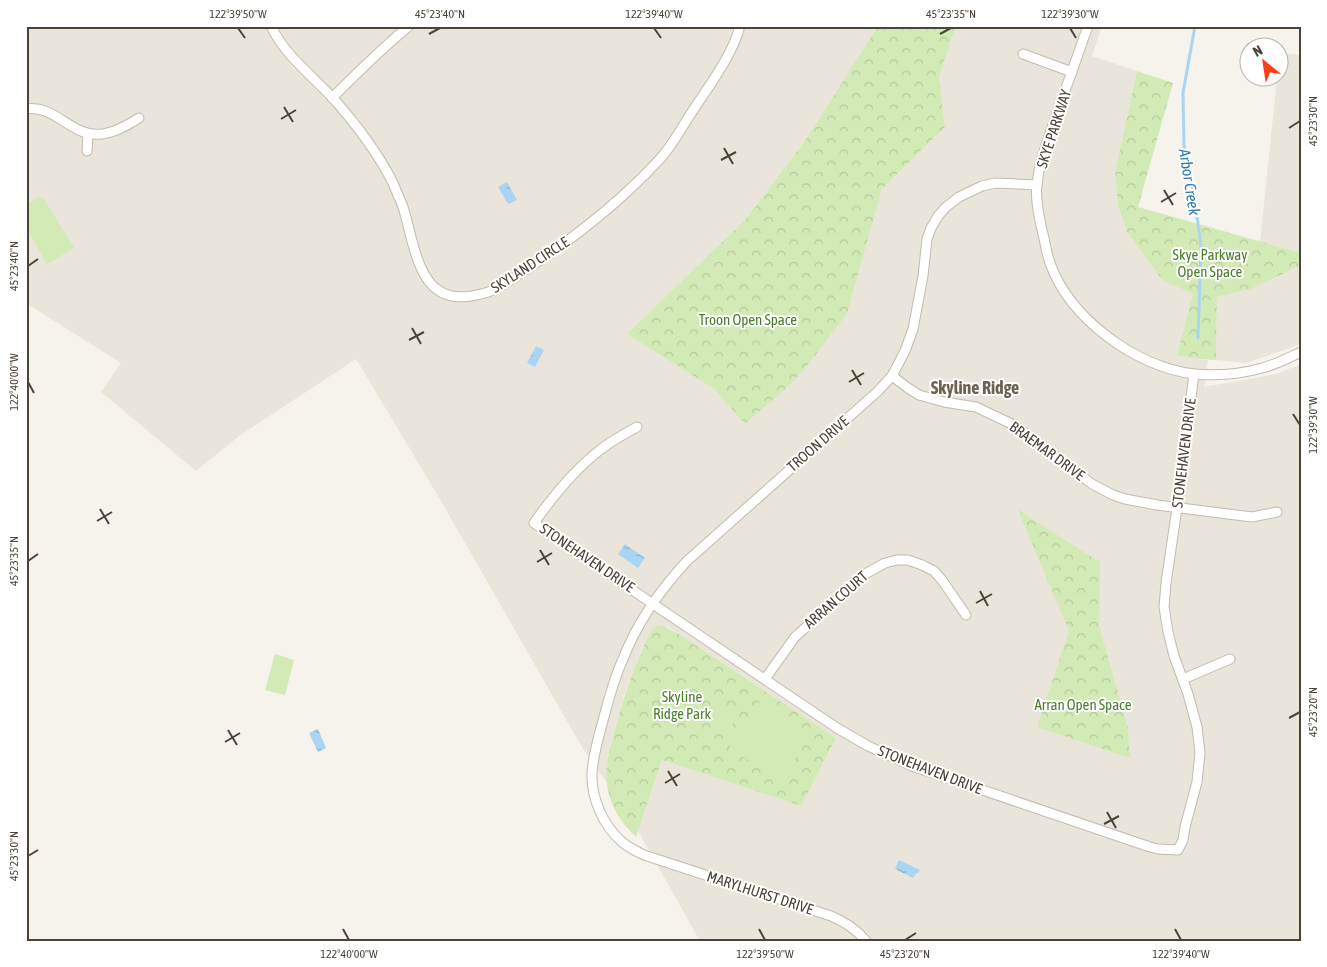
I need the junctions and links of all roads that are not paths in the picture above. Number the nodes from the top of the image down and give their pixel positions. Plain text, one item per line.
1 (270, 26) edge
2 (409, 26) edge
3 (740, 26) edge
4 (1088, 26) edge
5 (1023, 54) dead end
6 (1072, 72) junction
7 (332, 98) junction
8 (26, 109) edge
9 (139, 118) dead end
10 (88, 134) junction
11 (87, 151) dead end
12 (1037, 185) junction
13 (1301, 352) edge
14 (1194, 374) junction
15 (892, 376) junction
16 (636, 427) dead end
17 (1177, 508) junction
18 (1277, 512) dead end
19 (653, 604) junction
20 (966, 615) dead end
21 (1230, 659) dead end
22 (765, 679) junction
23 (1183, 679) junction
24 (598, 739) joint
25 (866, 941) edge

1 - 7 street, SKYLAND CIRCLE
2 - 7 street
3 - 7 street, SKYLAND CIRCLE
4 - 6 street, SKYE PARKWAY
5 - 6 street
6 - 12 street, SKYE PARKWAY
8 - 10 street
9 - 10 street
10 - 11 street
12 - 14 street, SKYE PARKWAY
12 - 15 street, TROON DRIVE
13 - 14 street, SKYE PARKWAY
14 - 17 street, STONEHAVEN DRIVE
15 - 17 street, BRAEMAR DRIVE
15 - 19 street, TROON DRIVE
16 - 19 street, STONEHAVEN DRIVE
17 - 18 street, BRAEMAR DRIVE
17 - 23 street, STONEHAVEN DRIVE
19 - 22 street, STONEHAVEN DRIVE
19 - 24 street, TROON DRIVE
20 - 22 street, ARRAN COURT
21 - 23 street
22 - 23 street, STONEHAVEN DRIVE
24 - 25 street, MARYLHURST DRIVE

